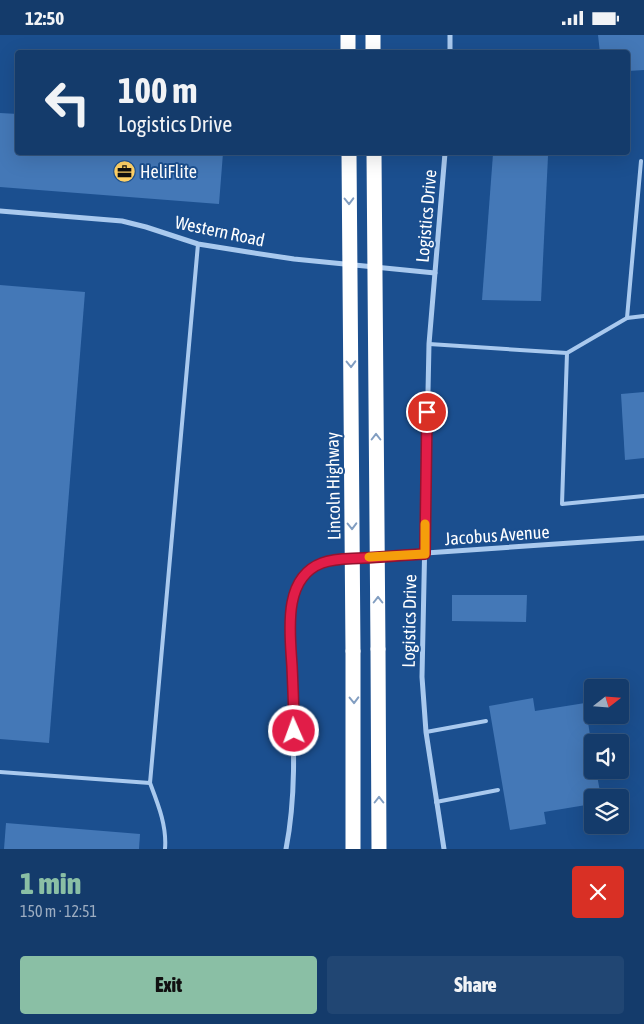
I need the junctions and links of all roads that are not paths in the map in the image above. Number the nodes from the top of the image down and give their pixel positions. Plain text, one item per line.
1 (348, 35) edge
2 (373, 35) edge
3 (450, 35) edge
4 (348, 50) edge
5 (373, 50) edge
6 (450, 50) edge
7 (349, 155) edge
8 (374, 155) edge
9 (445, 155) edge
10 (641, 161) dead end
11 (0, 211) edge
12 (198, 244) junction
13 (435, 273) junction
14 (644, 316) edge
15 (627, 318) junction
16 (429, 344) junction
17 (567, 353) junction
18 (644, 496) edge
19 (644, 538) edge
20 (425, 554) junction
21 (486, 721) dead end
22 (426, 732) junction
23 (0, 772) edge
24 (150, 783) junction
25 (498, 790) dead end
26 (436, 802) junction
27 (165, 849) edge
28 (286, 849) edge
29 (353, 849) edge
30 (380, 849) edge
31 (444, 849) edge

1 - 4 highway
2 - 5 highway
3 - 6 street
7 -> 29 highway, Lincoln Highway, bridge
30 -> 8 highway, bridge
9 - 13 street, Logistics Drive
10 - 15 lane
11 - 12 street, Western Road
12 - 13 street, Western Road
12 - 24 lane
13 - 16 street, Logistics Drive
14 - 15 lane
15 - 17 lane
16 - 17 lane
16 - 20 street, Logistics Drive
17 - 18 lane
19 - 20 street, Jacobus Avenue
20 - 22 street, Logistics Drive
20 - 28 street, Jacobus Avenue
21 - 22 lane
22 - 26 street, Logistics Drive
23 - 24 lane
24 - 27 lane
25 - 26 lane
26 - 31 street, Logistics Drive

